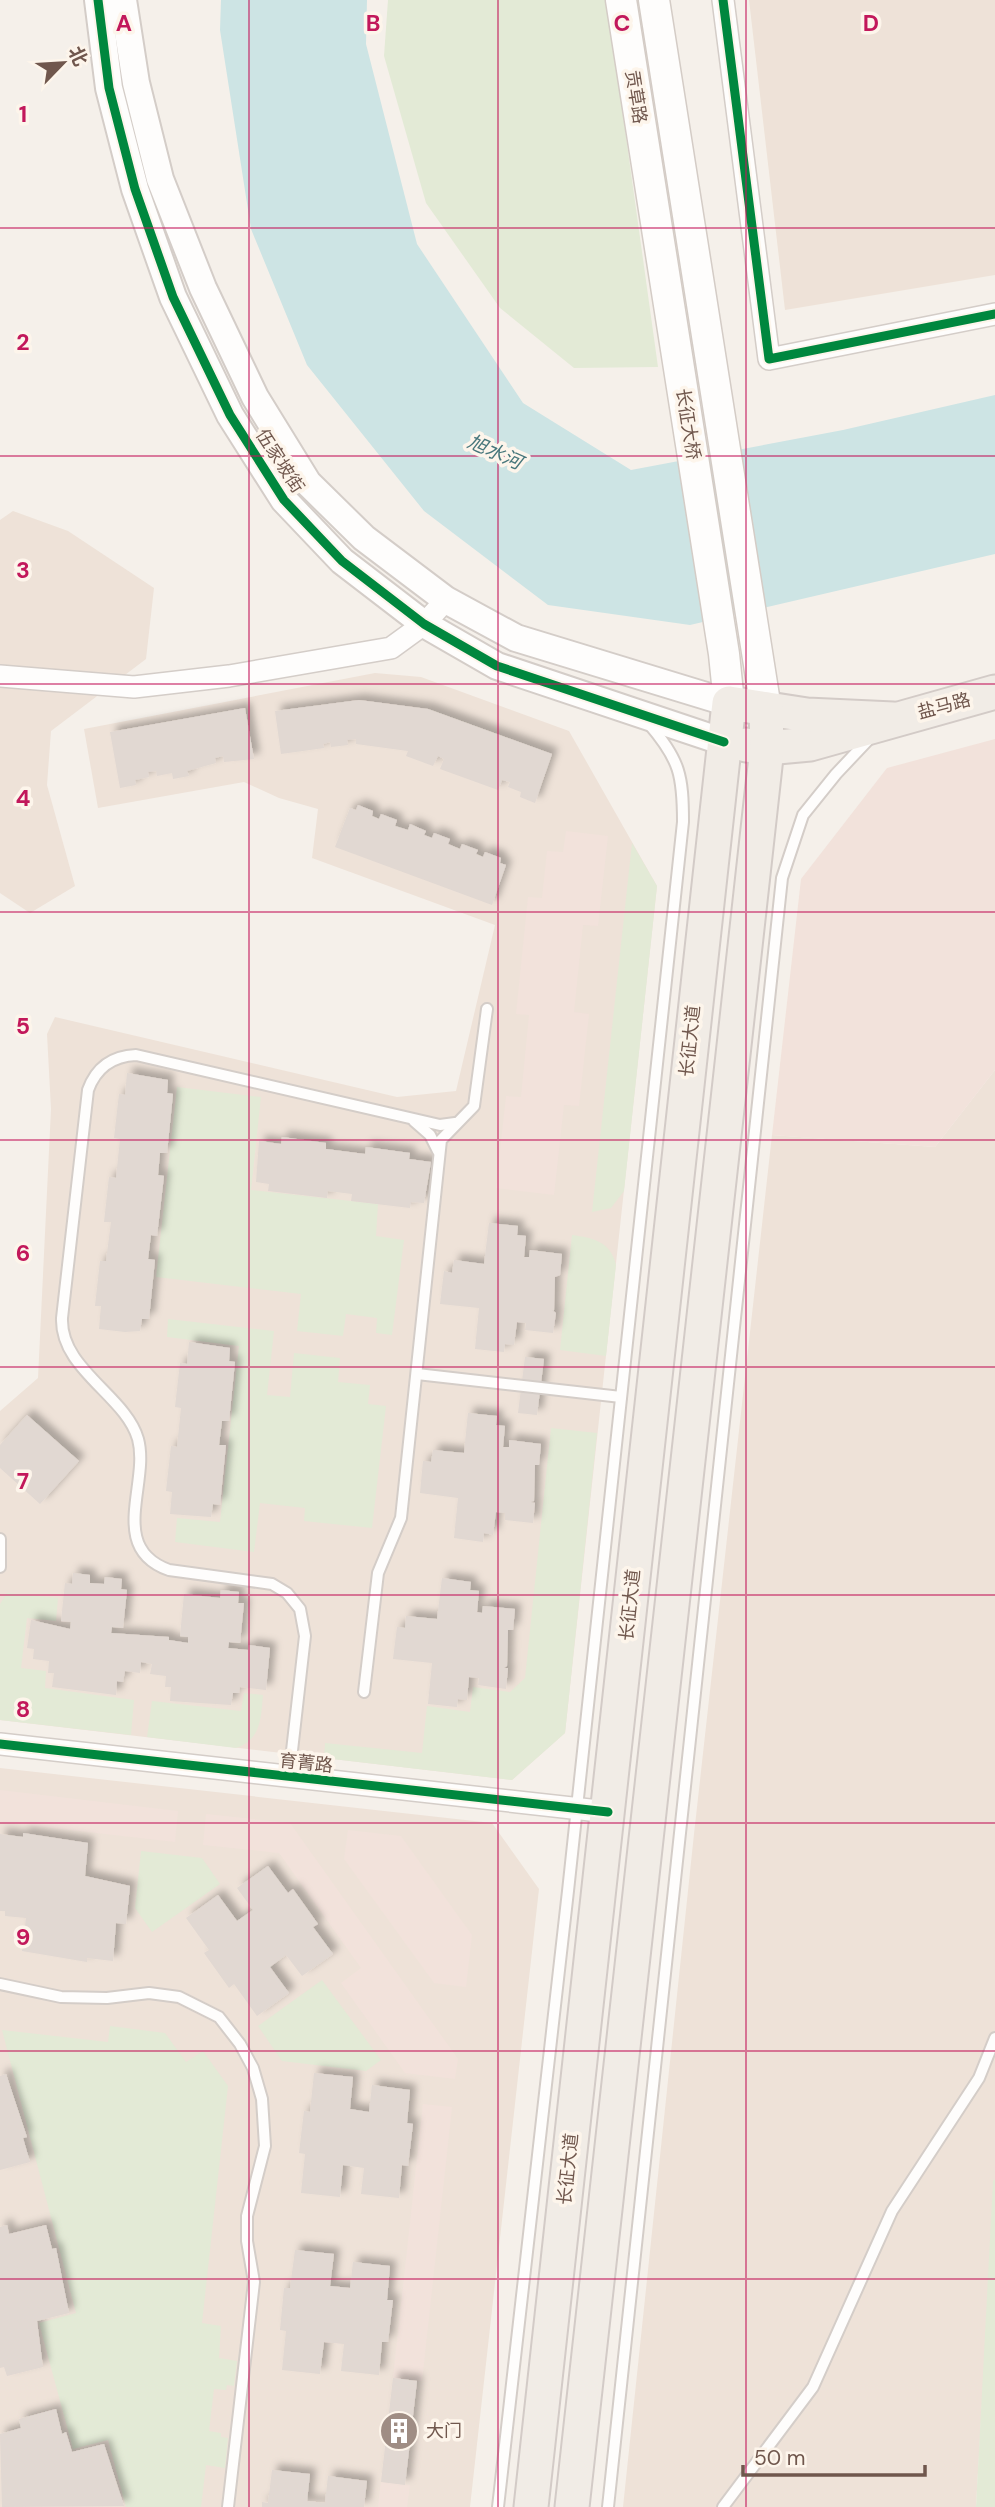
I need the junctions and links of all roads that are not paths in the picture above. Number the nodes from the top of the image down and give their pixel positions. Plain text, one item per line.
1 (98, 0) edge
2 (123, 0) edge
3 (621, 0) edge
4 (654, 0) edge
5 (723, 0) edge
6 (684, 194) joint
7 (652, 195) joint
8 (995, 314) edge
9 (446, 600) junction
10 (424, 625) junction
11 (0, 676) edge
12 (995, 692) edge
13 (729, 703) junction
14 (766, 709) junction
15 (638, 712) junction
16 (893, 719) junction
17 (724, 741) junction
18 (766, 748) junction
19 (487, 1009) dead end
20 (405, 1117) junction
21 (455, 1123) junction
22 (439, 1155) junction
23 (417, 1374) junction
24 (621, 1397) junction
25 (0, 1539) edge
26 (0, 1567) edge
27 (364, 1692) dead end
28 (0, 1744) edge
29 (289, 1777) junction
30 (593, 1811) junction
31 (0, 1984) edge
32 (995, 2038) edge
33 (228, 2507) edge
34 (498, 2507) edge
35 (531, 2507) edge
36 (572, 2507) edge
37 (608, 2507) edge
38 (723, 2507) edge

1 - 10 street, 伍家坡街
2 - 9 street, 伍家坡街
3 - 7 main road, 贡草路
4 - 6 main road, 贡草路
5 - 8 street
6 - 14 main road, 长征大桥
7 - 13 main road, 长征大桥
9 - 10 street
9 - 13 street, 伍家坡街
10 - 11 street
10 - 15 street, 伍家坡街
12 - 16 main road, 盐马路
13 - 14 main road
13 - 17 main road, 长征大道
14 - 16 main road
14 - 18 main road
15 - 17 street, 伍家坡街
15 - 24 lane
16 - 18 main road, 盐马路
16 - 37 lane
17 - 18 main road, 盐马路
17 - 30 main road, 长征大道
18 - 36 main road
19 - 21 lane
20 - 21 lane
20 - 22 lane
20 - 29 lane
21 - 22 lane
22 - 23 lane
23 - 24 lane
23 - 27 lane
24 - 30 lane
25 - 26 lane
28 - 29 street, 育菁路
29 - 30 street, 育菁路
30 - 34 lane
30 - 35 main road, 长征大道
31 - 33 lane
32 - 38 lane

